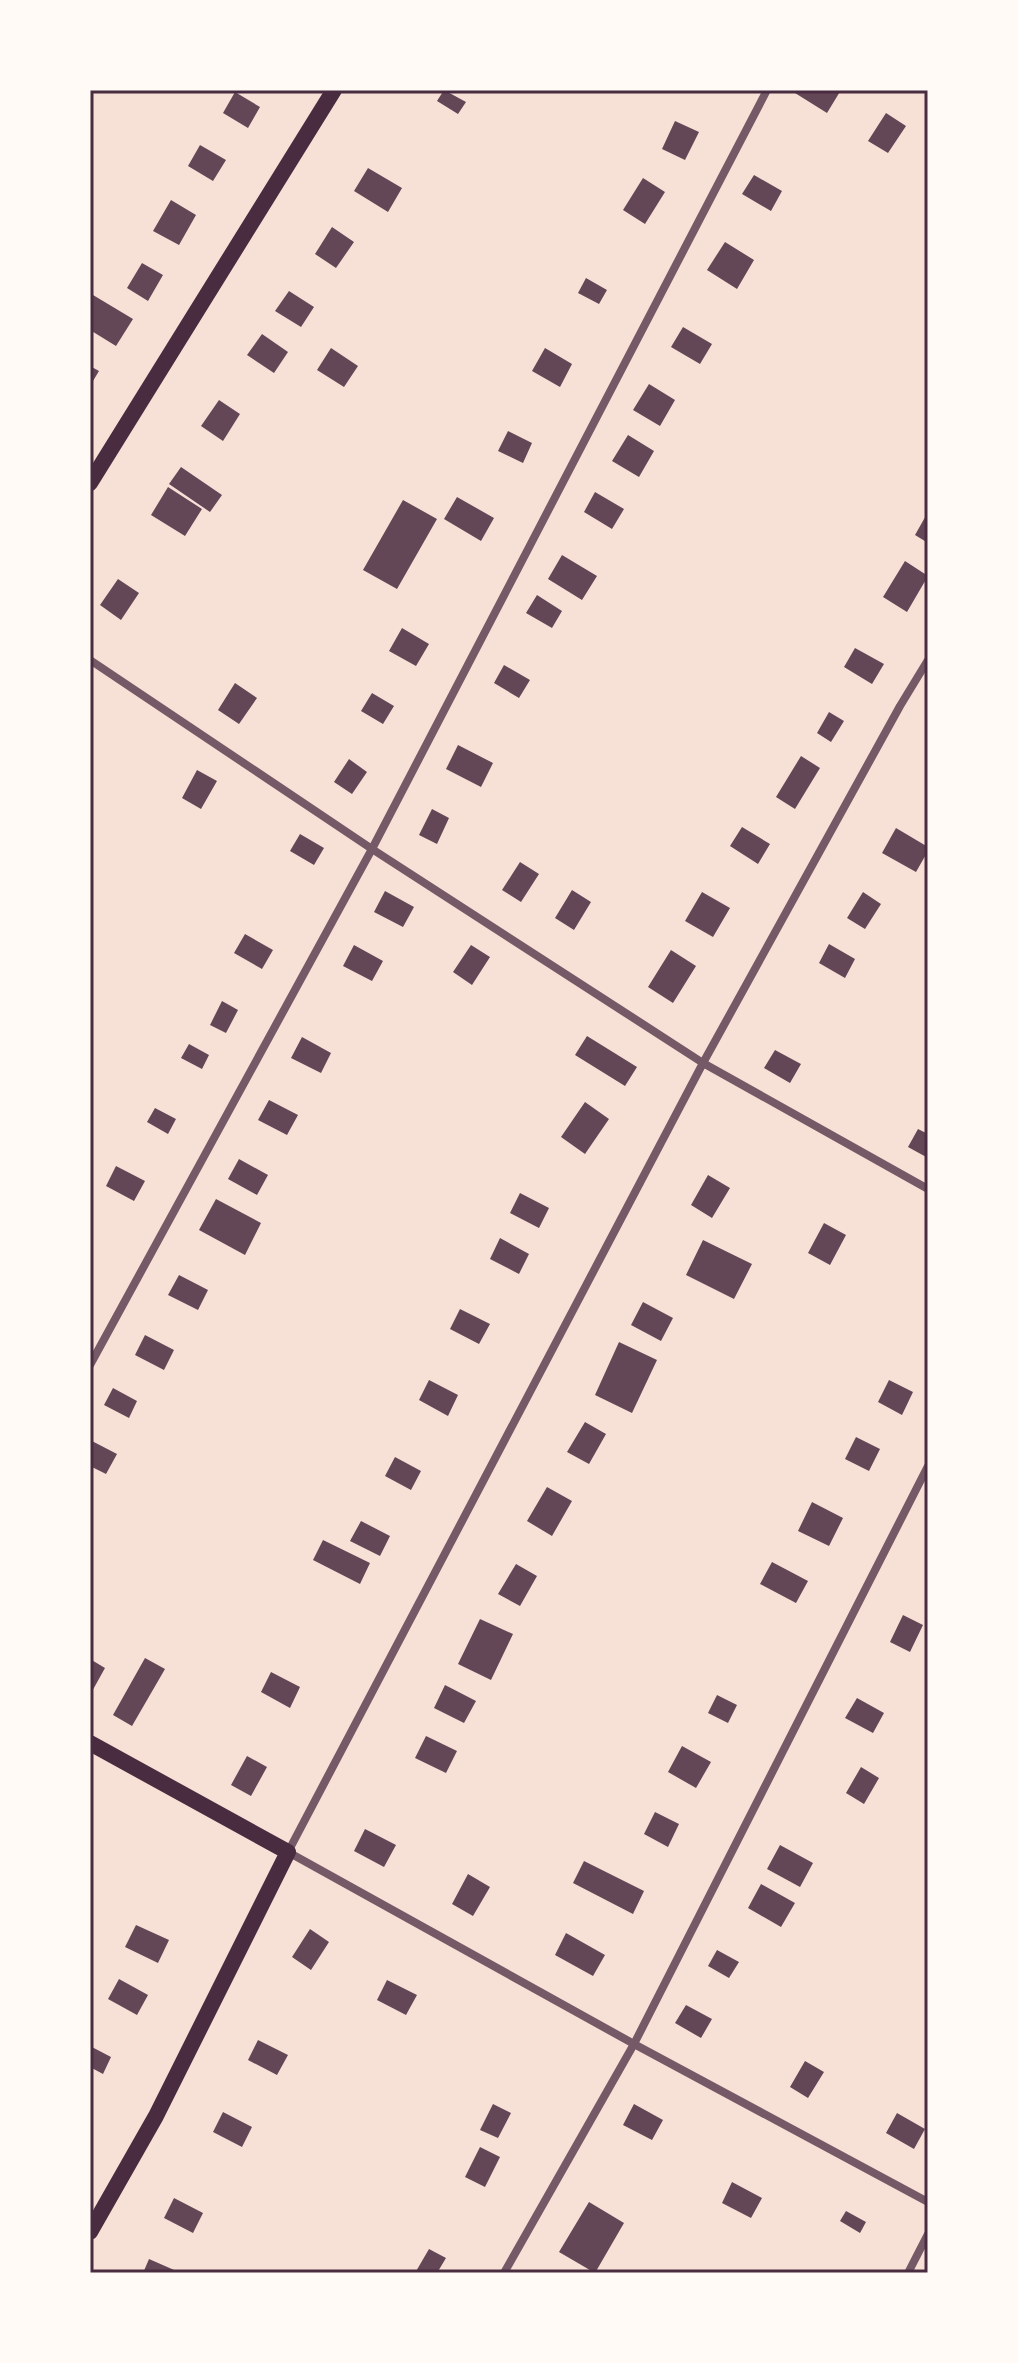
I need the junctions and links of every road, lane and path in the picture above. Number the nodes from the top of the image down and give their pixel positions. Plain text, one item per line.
1 (334, 90) edge
2 (767, 90) edge
3 (90, 483) edge
4 (90, 660) edge
5 (928, 660) edge
6 (372, 849) junction
7 (703, 1063) junction
8 (928, 1189) edge
9 (90, 1365) edge
10 (928, 1466) edge
11 (90, 1743) edge
12 (288, 1852) junction
13 (634, 2044) junction
14 (928, 2202) edge
15 (90, 2232) edge
16 (928, 2234) edge
17 (504, 2273) edge
18 (908, 2273) edge

1 - 3 main road
2 - 6 street
4 - 6 street
5 - 7 street
6 - 7 street
6 - 9 street
7 - 8 street
7 - 12 street
10 - 13 street
11 - 12 main road
12 - 13 street
12 - 15 main road
13 - 14 street
13 - 17 street
16 - 18 street

